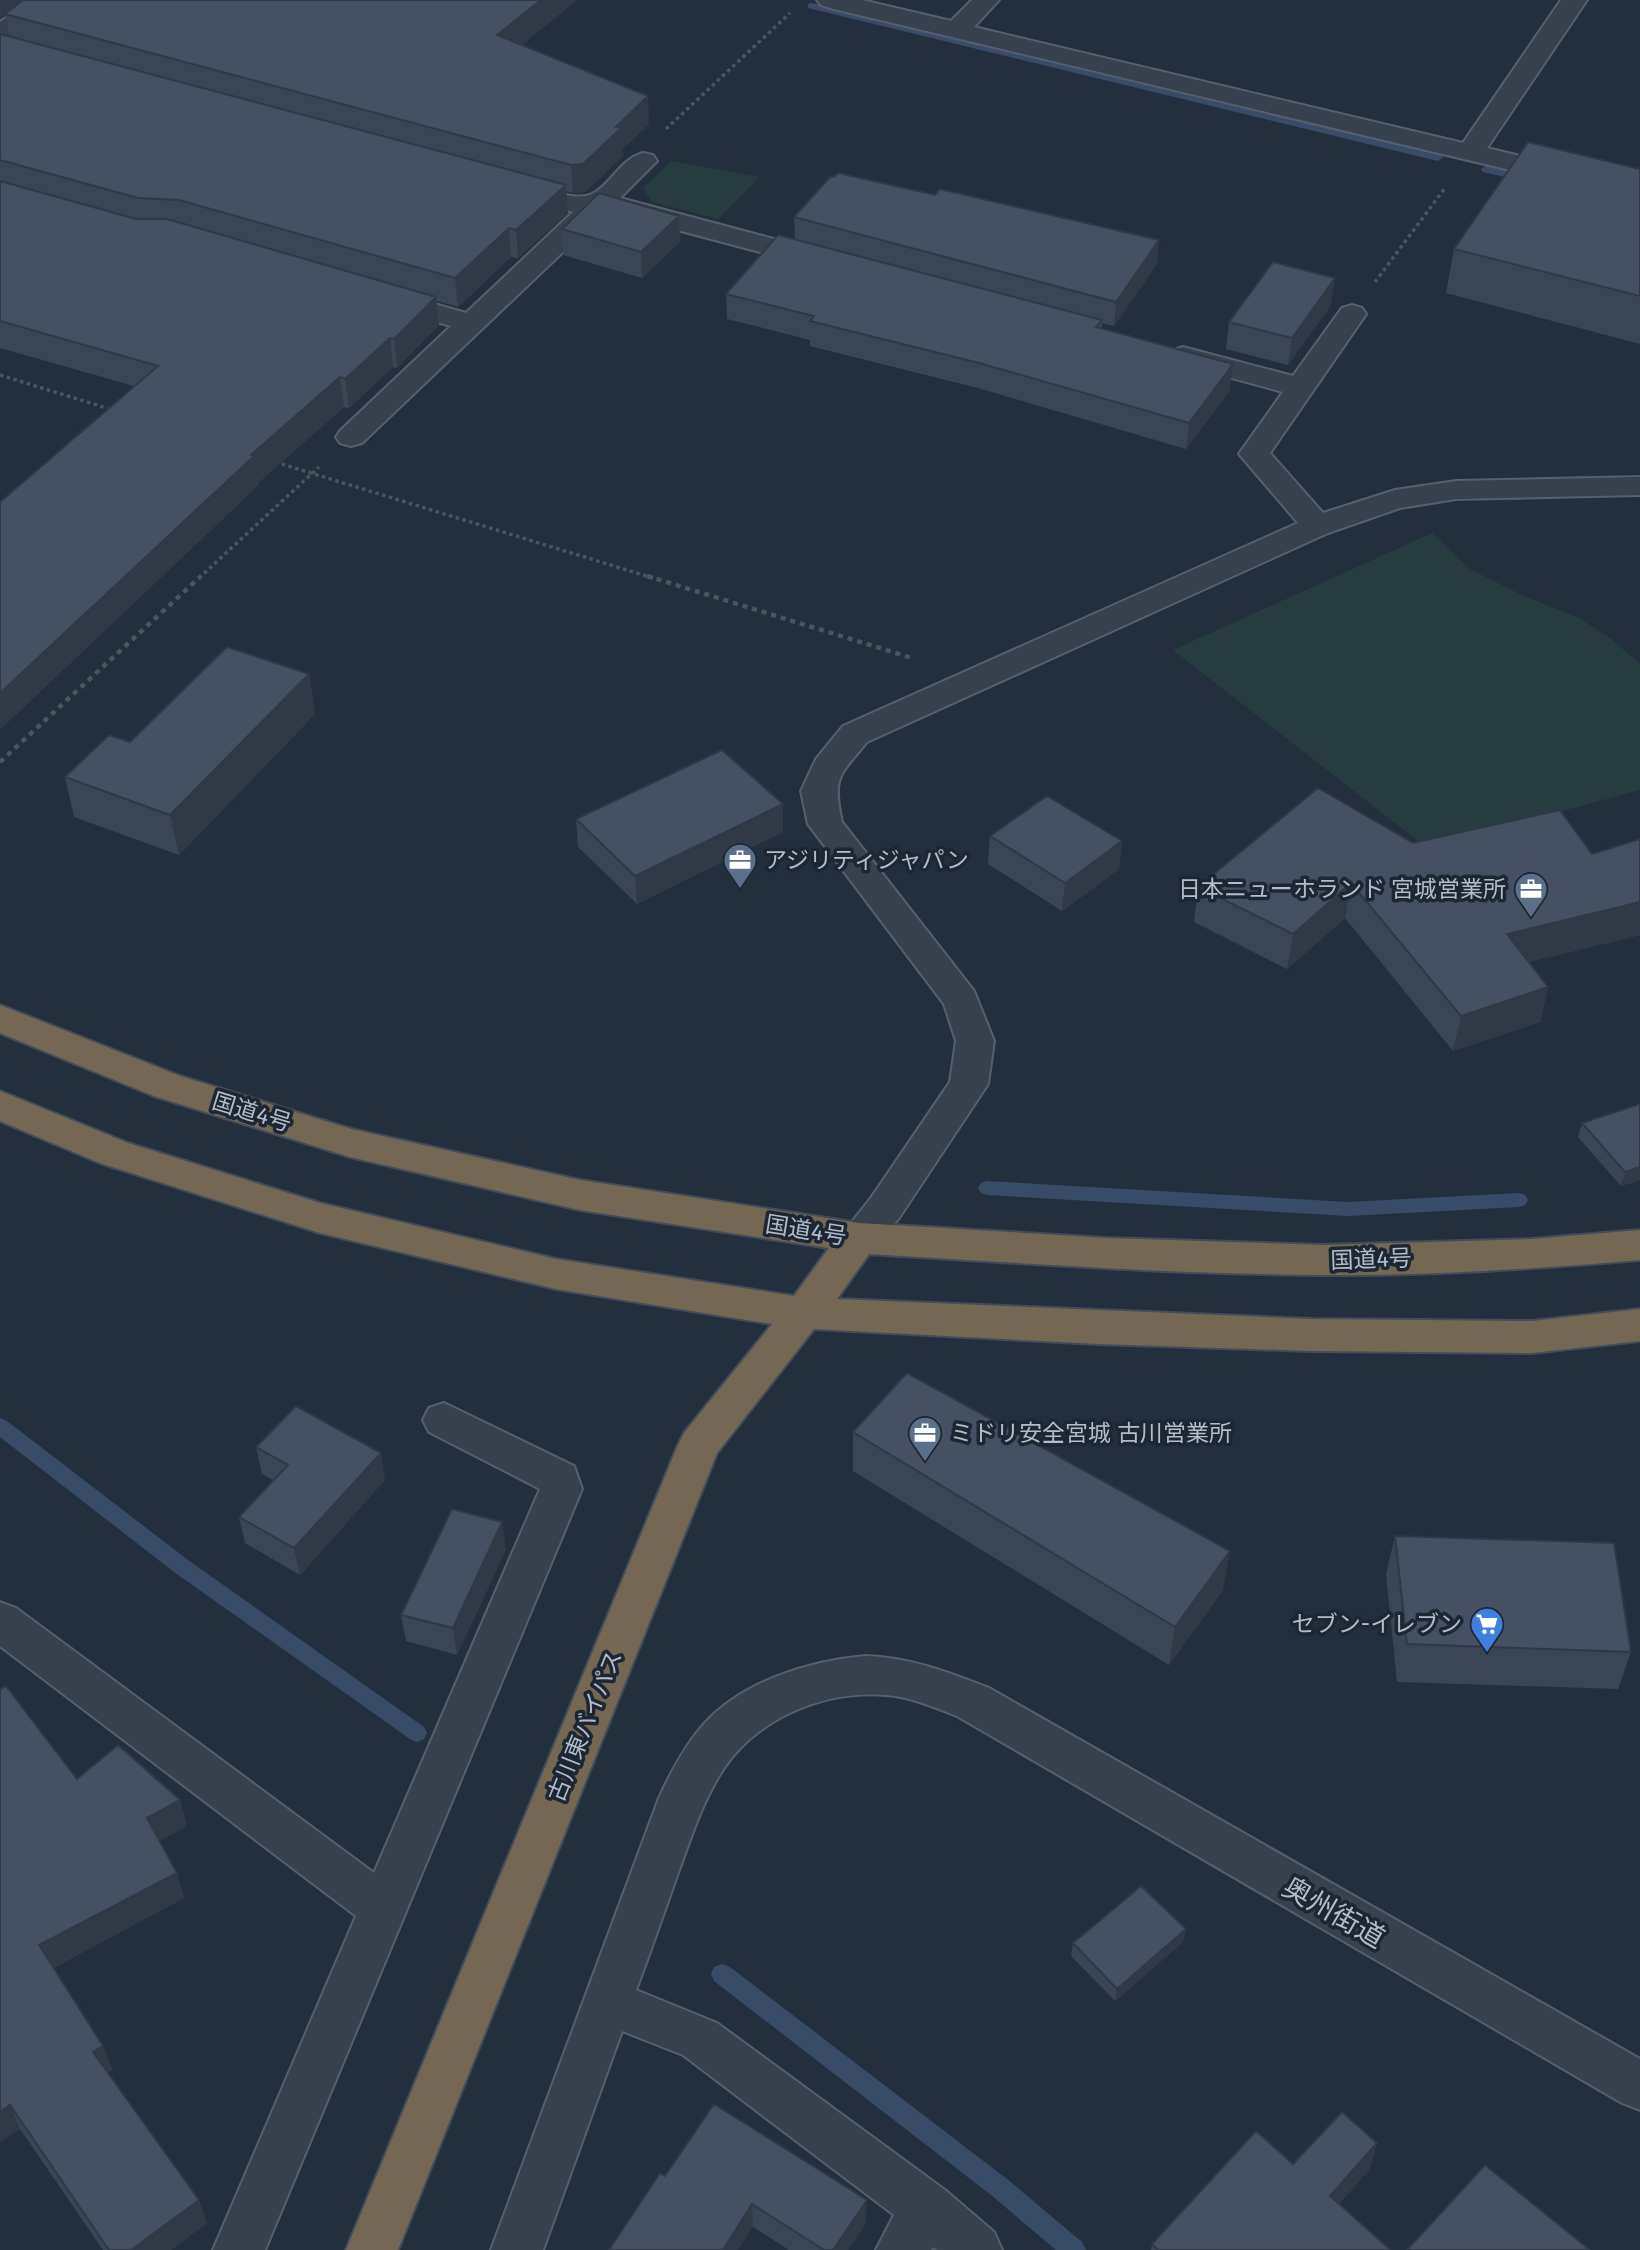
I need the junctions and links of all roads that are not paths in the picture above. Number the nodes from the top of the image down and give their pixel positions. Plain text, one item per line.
1 (48, 0) edge
2 (830, 0) edge
3 (986, 0) edge
4 (1574, 0) edge
5 (957, 30) junction
6 (4, 45) edge
7 (1470, 153) junction
8 (643, 161) road end
9 (492, 183) edge
10 (1640, 192) edge
11 (600, 201) junction
12 (842, 266) edge
13 (368, 293) edge
14 (1352, 314) road end
15 (471, 323) junction
16 (1151, 348) edge
17 (1299, 387) junction
18 (351, 437) road end
19 (1640, 486) edge
20 (1317, 526) junction
21 (0, 1018) edge
22 (0, 1105) edge
23 (859, 1238) junction
24 (1640, 1245) edge
25 (804, 1313) junction
26 (1640, 1325) edge
27 (444, 1420) dead end
28 (5, 1633) edge
29 (383, 1908) junction
30 (607, 2003) junction
31 (1640, 2087) edge
32 (915, 2229) edge
33 (239, 2250) edge
34 (372, 2250) edge
35 (517, 2250) edge
36 (976, 2250) edge

1 - 6 street
2 - 5 street
3 - 5 street
4 - 7 street
5 - 7 street
7 - 10 street
8 - 11 street
9 - 11 street
11 - 12 street
11 - 15 street
13 - 15 street
14 - 17 street
15 - 18 street
16 - 17 street
17 - 20 street
19 - 20 street
20 - 23 street
21 - 23 highway, 国道4号
22 - 25 highway
23 - 24 highway, 国道4号
23 - 25 highway, 古川東バイパス
25 - 26 highway
25 - 34 highway, 古川東バイパス
27 - 29 street
28 - 29 street
29 - 33 street
30 - 31 street, 奥州街道
30 - 32 street
30 - 35 street, 奥州街道
32 - 36 street

